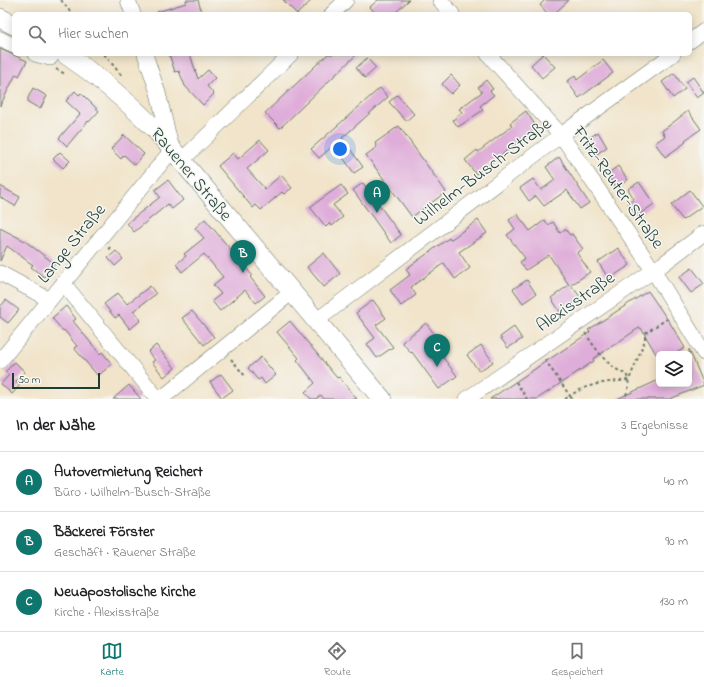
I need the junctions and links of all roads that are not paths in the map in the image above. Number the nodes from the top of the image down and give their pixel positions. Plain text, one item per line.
1 (128, 0) edge
2 (346, 0) edge
3 (440, 0) edge
4 (132, 12) edge
5 (334, 12) edge
6 (450, 12) edge
7 (0, 18) edge
8 (12, 24) edge
9 (704, 31) edge
10 (0, 39) edge
11 (692, 40) edge
12 (12, 45) edge
13 (42, 56) edge
14 (52, 56) edge
15 (68, 56) edge
16 (147, 56) edge
17 (289, 56) edge
18 (490, 56) edge
19 (670, 56) edge
20 (561, 135) junction
21 (177, 155) junction
22 (704, 233) edge
23 (653, 270) junction
24 (0, 273) edge
25 (63, 283) junction
26 (292, 292) junction
27 (50, 300) junction
28 (316, 321) junction
29 (704, 353) edge
30 (0, 361) edge
31 (158, 399) edge
32 (161, 399) edge
33 (382, 399) edge
34 (467, 399) edge

1 - 4 street
2 - 5 street
3 - 6 street
7 - 8 main road
9 - 11 street
10 - 12 street
13 - 14 street
15 - 21 main road, Rauener Straße
16 - 21 street
17 - 21 street, Lange Straße
18 - 20 street, Fritz-Reuter-Straße
19 - 20 street, Wilhelm-Busch-Straße
20 - 23 street, Fritz-Reuter-Straße
20 - 28 street, Wilhelm-Busch-Straße
21 - 25 street, Lange Straße
21 - 26 main road, Rauener Straße
22 - 23 street, Alexisstraße
23 - 29 street, Fritz-Reuter-Straße
23 - 34 street, Alexisstraße
24 - 27 street
25 - 27 street, Lange Straße
25 - 31 street
26 - 28 main road, Rauener Straße
26 - 32 street
27 - 30 street, Lange Straße
28 - 33 main road, Rauener Straße

